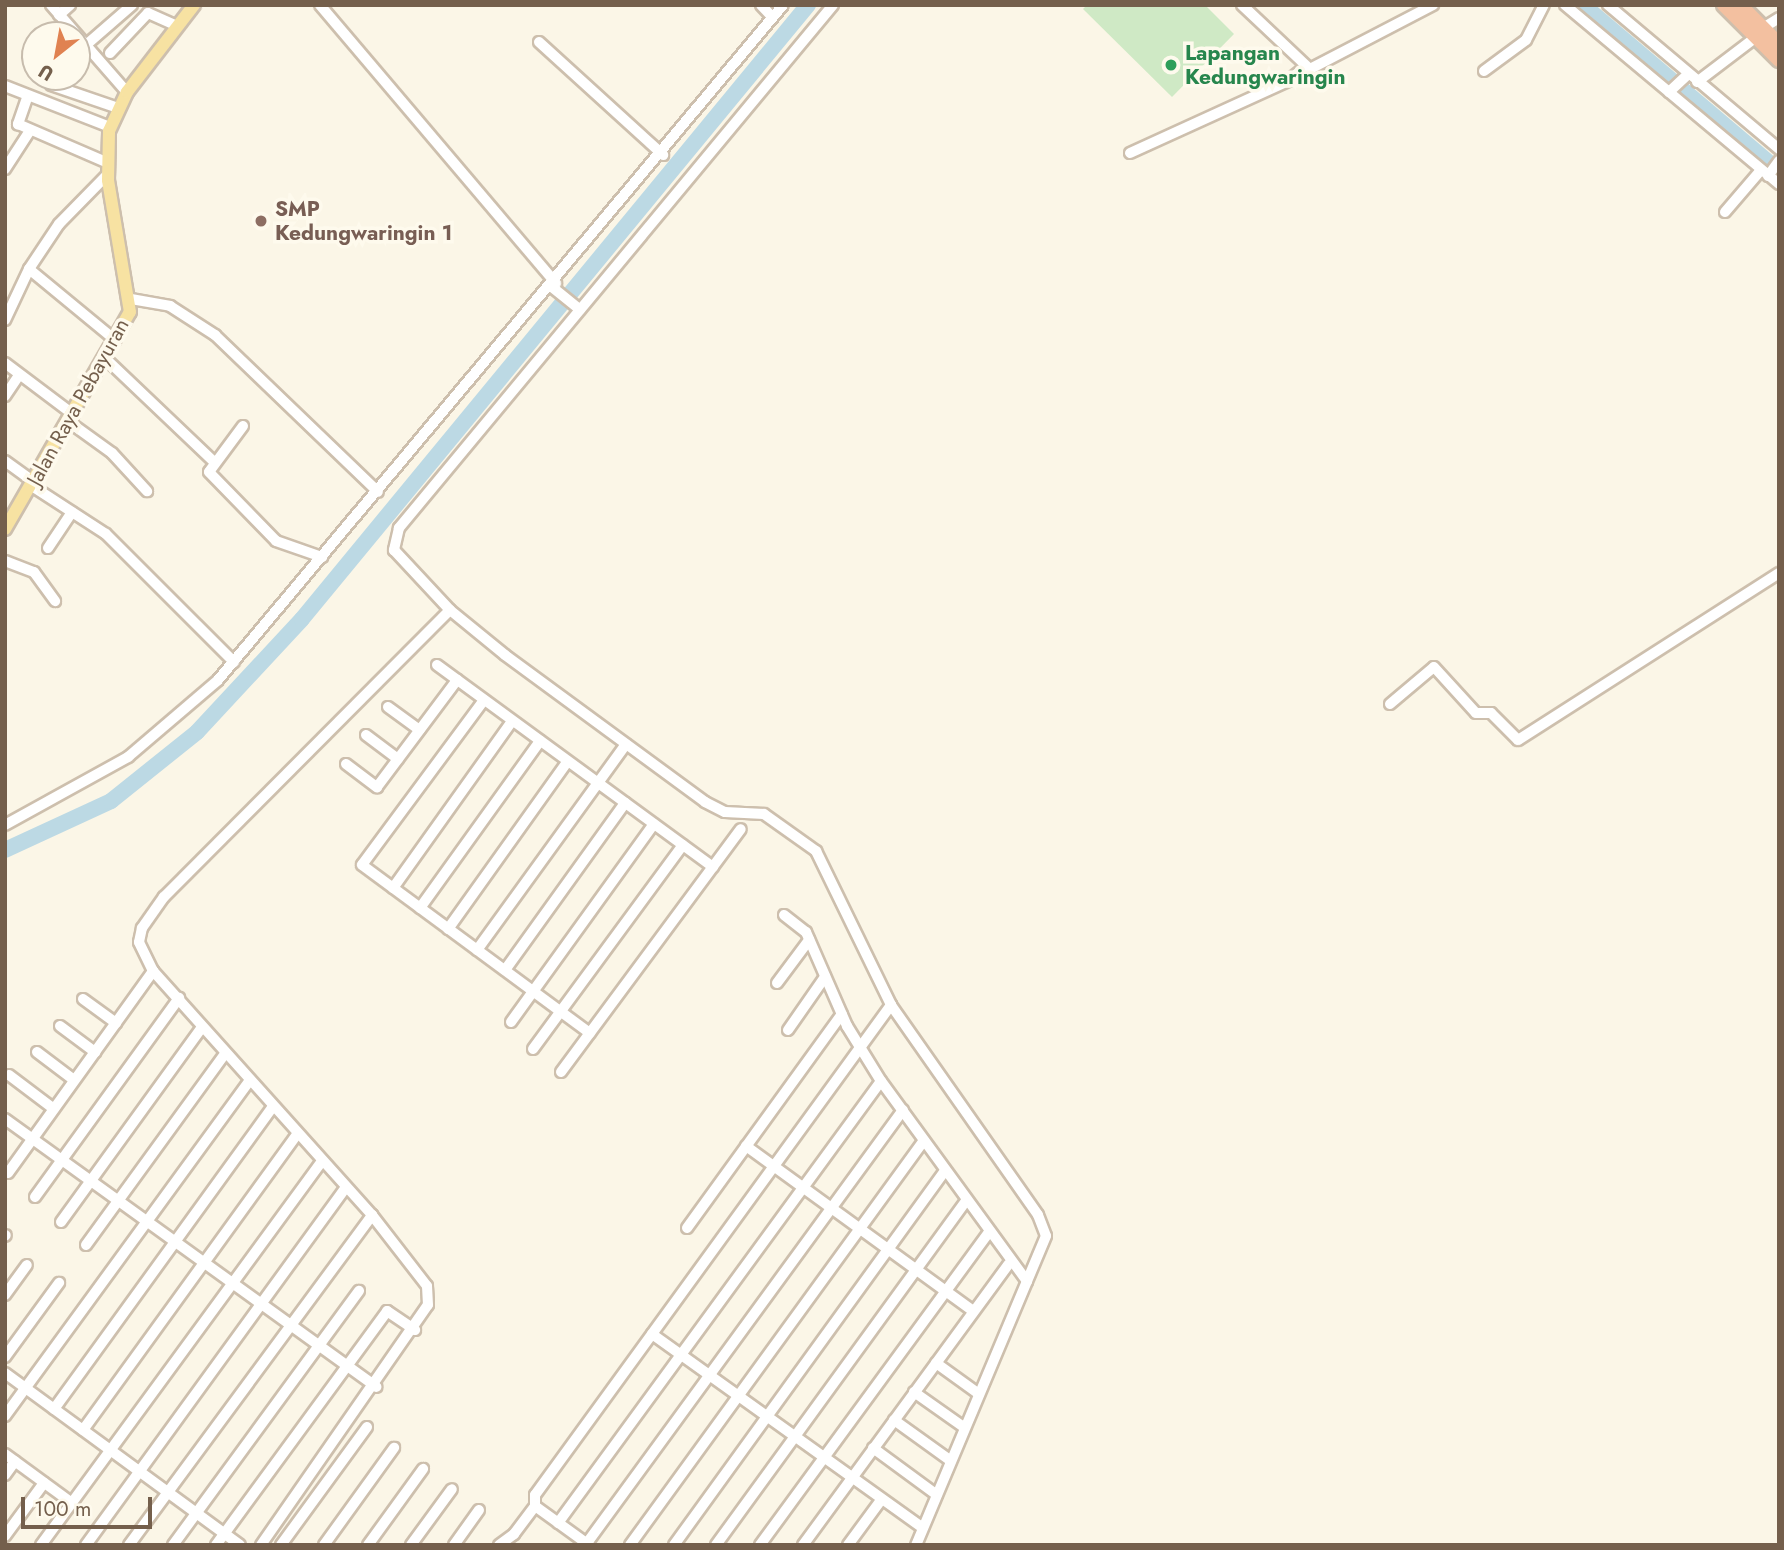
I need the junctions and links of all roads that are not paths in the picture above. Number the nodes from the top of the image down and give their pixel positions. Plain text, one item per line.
1 (51, 5) edge
2 (70, 5) edge
3 (132, 5) edge
4 (194, 5) edge
5 (320, 5) edge
6 (761, 5) edge
7 (783, 5) edge
8 (833, 5) edge
9 (1242, 5) edge
10 (1433, 5) edge
11 (1544, 5) edge
12 (1565, 5) edge
13 (1608, 5) edge
14 (1724, 5) edge
15 (1740, 5) edge
16 (59, 15) junction
17 (772, 18) junction
18 (1779, 18) edge
19 (64, 21) edge
20 (177, 26) junction
21 (1759, 33) junction
22 (91, 41) edge
23 (539, 42) dead end
24 (1779, 44) edge
25 (91, 51) edge
26 (110, 53) dead end
27 (1779, 60) edge
28 (1305, 66) junction
29 (1484, 71) dead end
30 (1685, 76) junction
31 (1698, 82) junction
32 (5, 86) edge
33 (1671, 90) junction
34 (68, 91) edge
35 (127, 92) junction
36 (27, 98) junction
37 (118, 108) junction
38 (110, 127) junction
39 (29, 132) junction
40 (1779, 149) edge
41 (1130, 153) dead end
42 (663, 155) junction
43 (1779, 161) edge
44 (108, 168) junction
45 (5, 169) edge
46 (1767, 172) junction
47 (1779, 184) edge
48 (1725, 212) dead end
49 (29, 269) junction
50 (554, 286) junction
51 (131, 299) junction
52 (576, 307) junction
53 (5, 320) edge
54 (115, 340) junction
55 (105, 358) junction
56 (5, 363) edge
57 (19, 375) junction
58 (5, 396) edge
59 (71, 418) junction
60 (243, 426) dead end
61 (5, 461) edge
62 (214, 461) junction
63 (33, 484) junction
64 (147, 491) dead end
65 (379, 492) junction
66 (72, 512) junction
67 (5, 528) edge
68 (48, 548) dead end
69 (322, 557) junction
70 (5, 561) edge
71 (1779, 573) edge
72 (55, 601) dead end
73 (450, 610) junction
74 (234, 662) junction
75 (437, 665) dead end
76 (457, 680) junction
77 (484, 700) junction
78 (1390, 704) dead end
79 (388, 707) dead end
80 (512, 720) junction
81 (420, 730) junction
82 (366, 735) dead end
83 (540, 741) junction
84 (626, 744) junction
85 (398, 759) junction
86 (568, 761) junction
87 (346, 764) dead end
88 (598, 783) junction
89 (625, 803) junction
90 (654, 824) junction
91 (5, 825) edge
92 (741, 829) dead end
93 (683, 845) junction
94 (713, 867) junction
95 (393, 888) junction
96 (420, 908) junction
97 (784, 915) dead end
98 (448, 929) junction
99 (809, 940) junction
100 (477, 950) junction
101 (505, 970) junction
102 (153, 971) junction
103 (825, 977) junction
104 (778, 984) dead end
105 (533, 991) junction
106 (179, 998) junction
107 (83, 999) dead end
108 (891, 1005) junction
109 (561, 1012) junction
110 (842, 1014) junction
111 (511, 1022) dead end
112 (116, 1023) junction
113 (60, 1026) dead end
114 (202, 1027) junction
115 (788, 1030) dead end
116 (590, 1033) junction
117 (860, 1048) junction
118 (533, 1049) dead end
119 (37, 1052) dead end
120 (95, 1052) junction
121 (225, 1054) junction
122 (561, 1072) dead end
123 (9, 1075) dead end
124 (74, 1080) junction
125 (250, 1080) junction
126 (881, 1081) junction
127 (273, 1106) junction
128 (54, 1109) junction
129 (903, 1110) junction
130 (5, 1119) edge
131 (297, 1134) junction
132 (33, 1139) junction
133 (924, 1140) junction
134 (746, 1146) junction
135 (62, 1160) junction
136 (321, 1162) junction
137 (774, 1166) junction
138 (944, 1172) junction
139 (8, 1173) dead end
140 (91, 1181) junction
141 (803, 1187) junction
142 (345, 1188) junction
143 (35, 1197) dead end
144 (118, 1201) junction
145 (967, 1201) junction
146 (831, 1208) junction
147 (373, 1215) junction
148 (147, 1221) junction
149 (61, 1222) dead end
150 (687, 1228) dead end
151 (860, 1229) junction
152 (988, 1233) junction
153 (175, 1242) junction
154 (86, 1245) dead end
155 (888, 1249) junction
156 (204, 1263) junction
157 (1009, 1264) junction
158 (27, 1265) dead end
159 (916, 1270) junction
160 (1027, 1281) junction
161 (59, 1283) dead end
162 (232, 1283) junction
163 (359, 1291) dead end
164 (946, 1291) junction
165 (5, 1295) edge
166 (261, 1304) junction
167 (973, 1311) junction
168 (291, 1326) junction
169 (415, 1330) junction
170 (652, 1334) junction
171 (319, 1346) junction
172 (681, 1354) junction
173 (5, 1357) edge
174 (936, 1363) junction
175 (346, 1366) junction
176 (5, 1373) edge
177 (709, 1375) junction
178 (376, 1387) junction
179 (26, 1388) junction
180 (914, 1392) junction
181 (979, 1394) junction
182 (738, 1396) junction
183 (54, 1409) junction
184 (5, 1416) edge
185 (767, 1416) junction
186 (894, 1420) junction
187 (367, 1427) dead end
188 (965, 1428) junction
189 (83, 1430) junction
190 (795, 1436) junction
191 (394, 1448) dead end
192 (873, 1448) junction
193 (111, 1450) junction
194 (5, 1454) edge
195 (824, 1457) junction
196 (15, 1461) junction
197 (951, 1461) junction
198 (423, 1469) dead end
199 (139, 1471) junction
200 (5, 1475) edge
201 (852, 1478) junction
202 (44, 1483) junction
203 (452, 1489) dead end
204 (168, 1492) junction
205 (937, 1495) junction
206 (881, 1500) junction
207 (72, 1503) junction
208 (535, 1506) junction
209 (479, 1510) dead end
210 (197, 1513) junction
211 (558, 1523) junction
212 (923, 1528) junction
213 (224, 1533) junction
214 (5, 1536) edge
215 (588, 1544) edge
216 (41, 1545) edge
217 (86, 1545) edge
218 (128, 1545) edge
219 (173, 1545) edge
220 (216, 1545) edge
221 (240, 1545) edge
222 (261, 1545) edge
223 (281, 1545) edge
224 (324, 1545) edge
225 (368, 1545) edge
226 (411, 1545) edge
227 (454, 1545) edge
228 (499, 1545) edge
229 (630, 1545) edge
230 (674, 1545) edge
231 (716, 1545) edge
232 (760, 1545) edge
233 (803, 1545) edge
234 (848, 1545) edge
235 (916, 1545) edge

1 - 16 street
2 - 16 street
3 - 22 street
4 - 20 main road, Jalan Raya Pebayuran
5 - 50 street
6 - 17 street
7 - 17 street
8 - 52 street
9 - 28 street
10 - 28 street
11 - 29 street
12 - 33 street
13 - 30 street
14 - 21 highway
15 - 21 highway
16 - 19 street
17 - 42 street
18 - 21 street
20 - 26 street
20 - 35 main road, Jalan Raya Pebayuran
21 - 24 highway
21 - 27 highway
21 - 31 street
23 - 42 street
25 - 35 street
28 - 41 street
30 - 31 street
30 - 33 street
31 - 40 street
32 - 36 street
33 - 46 street
34 - 37 street
35 - 37 main road, Jalan Raya Pebayuran
36 - 38 street
36 - 39 street
37 - 38 main road, Jalan Raya Pebayuran
38 - 44 main road, Jalan Raya Pebayuran
39 - 44 street
39 - 45 street
42 - 50 street
43 - 46 street
44 - 49 street
44 - 51 main road, Jalan Raya Pebayuran
46 - 47 street
46 - 48 street
49 - 53 street
49 - 54 street
50 - 52 street
50 - 65 street
51 - 54 main road, Jalan Raya Pebayuran
51 - 65 street
52 - 73 street
54 - 55 main road, Jalan Raya Pebayuran
55 - 59 main road, Jalan Raya Pebayuran
55 - 62 street
56 - 57 street
57 - 58 street
57 - 59 street
59 - 63 main road, Jalan Raya Pebayuran
59 - 64 street
60 - 62 street
61 - 63 street
62 - 69 street
63 - 66 street
63 - 67 main road, Jalan Raya Pebayuran
65 - 69 street
66 - 68 street
66 - 74 street
69 - 74 street
70 - 72 street
71 - 78 street
73 - 84 street
73 - 102 street
74 - 91 street
75 - 76 street
76 - 77 street
76 - 81 street
77 - 80 street
77 - 95 street
79 - 81 street
80 - 83 street
80 - 95 street
81 - 85 street
82 - 85 street
83 - 86 street
83 - 96 street
84 - 88 street
84 - 108 street
85 - 87 street
86 - 88 street
86 - 98 street
88 - 89 street
88 - 100 street
89 - 90 street
89 - 101 street
90 - 93 street
90 - 105 street
92 - 94 street
93 - 94 street
93 - 109 street
94 - 116 street
95 - 96 street
96 - 98 street
97 - 99 street
98 - 100 street
99 - 103 street
99 - 104 street
100 - 101 street
101 - 105 street
102 - 106 street
102 - 112 street
103 - 110 street
103 - 115 street
105 - 109 street
105 - 111 street
106 - 114 street
106 - 135 street
107 - 112 street
108 - 117 street
108 - 160 street
109 - 116 street
109 - 118 street
110 - 117 street
110 - 134 street
112 - 120 street
113 - 120 street
114 - 121 street
114 - 140 street
116 - 122 street
117 - 126 street
117 - 137 street
119 - 124 street
120 - 124 street
121 - 125 street
121 - 144 street
123 - 128 street
124 - 128 street
125 - 127 street
125 - 148 street
126 - 129 street
126 - 141 street
127 - 131 street
127 - 153 street
128 - 132 street
129 - 133 street
129 - 146 street
130 - 132 street
131 - 136 street
131 - 156 street
132 - 135 street
132 - 139 street
133 - 138 street
133 - 151 street
134 - 137 street
134 - 150 street
135 - 140 street
135 - 143 street
136 - 142 street
136 - 162 street
137 - 141 street
137 - 170 street
138 - 145 street
138 - 155 street
140 - 144 street
140 - 149 street
141 - 146 street
141 - 172 street
142 - 147 street
142 - 166 street
144 - 148 street
144 - 154 street
145 - 152 street
145 - 159 street
146 - 151 street
146 - 177 street
147 - 168 street
147 - 169 street
148 - 153 street
148 - 179 street
151 - 155 street
151 - 182 street
152 - 157 street
152 - 164 street
153 - 156 street
153 - 183 street
155 - 159 street
155 - 185 street
156 - 162 street
156 - 189 street
157 - 160 street
157 - 167 street
158 - 165 street
159 - 164 street
159 - 190 street
160 - 181 street
161 - 173 street
162 - 166 street
162 - 193 street
163 - 171 street
164 - 167 street
164 - 195 street
166 - 168 street
166 - 199 street
167 - 174 street
168 - 171 street
168 - 204 street
169 - 175 street
169 - 178 street
170 - 172 street
170 - 208 street
171 - 175 street
171 - 210 street
172 - 177 street
172 - 211 street
174 - 180 street
174 - 181 street
175 - 178 street
175 - 213 street
176 - 179 street
177 - 182 street
177 - 215 street
178 - 222 street
179 - 183 street
179 - 184 street
180 - 186 street
180 - 188 street
181 - 188 street
182 - 185 street
182 - 229 street
183 - 189 street
185 - 190 street
185 - 230 street
186 - 192 street
186 - 197 street
187 - 223 street
188 - 197 street
189 - 193 street
190 - 195 street
190 - 231 street
191 - 224 street
192 - 201 street
192 - 205 street
193 - 199 street
193 - 207 street
194 - 196 street
195 - 201 street
195 - 232 street
196 - 200 street
196 - 202 street
197 - 205 street
198 - 225 street
199 - 204 street
199 - 217 street
201 - 206 street
201 - 233 street
202 - 207 street
202 - 214 street
203 - 226 street
204 - 210 street
204 - 218 street
205 - 212 street
206 - 212 street
206 - 234 street
207 - 216 street
208 - 211 street
208 - 228 street
209 - 227 street
210 - 213 street
210 - 219 street
211 - 215 street
212 - 235 street
213 - 220 street
213 - 221 street

